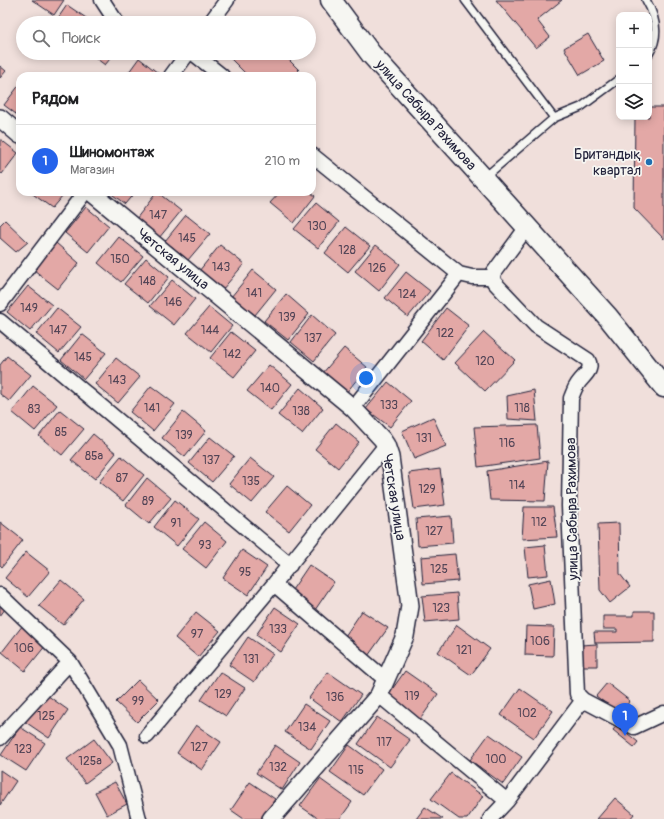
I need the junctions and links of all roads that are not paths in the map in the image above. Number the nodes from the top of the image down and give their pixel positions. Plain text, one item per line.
1 (102, 0) edge
2 (228, 0) edge
3 (331, 0) edge
4 (465, 0) edge
5 (646, 0) edge
6 (112, 16) edge
7 (215, 16) edge
8 (652, 49) edge
9 (183, 60) edge
10 (203, 60) edge
11 (174, 72) edge
12 (217, 72) edge
13 (616, 81) edge
14 (0, 118) edge
15 (554, 118) junction
16 (16, 132) edge
17 (316, 158) edge
18 (483, 179) junction
19 (82, 196) edge
20 (96, 196) edge
21 (527, 227) junction
22 (459, 274) junction
23 (493, 277) junction
24 (0, 304) edge
25 (0, 321) edge
26 (664, 387) edge
27 (353, 408) junction
28 (386, 445) junction
29 (290, 565) junction
30 (274, 584) junction
31 (0, 595) edge
32 (70, 662) junction
33 (382, 687) junction
34 (583, 700) junction
35 (664, 713) edge
36 (147, 736) dead end
37 (0, 738) edge
38 (506, 801) junction
39 (139, 819) edge
40 (271, 819) edge
41 (490, 819) edge

1 - 6 street
2 - 7 street
3 - 18 main road, улица Сабыра Рахимова
4 - 15 lane
5 - 8 lane
9 - 11 street
10 - 12 street
13 - 15 lane
14 - 16 street
15 - 18 lane
17 - 22 street
18 - 21 main road, улица Сабыра Рахимова
19 - 24 street
20 - 27 street, Четская улица
21 - 23 street
21 - 26 main road, улица Сабыра Рахимова
22 - 23 street
22 - 27 street
23 - 34 street, улица Сабыра Рахимова
25 - 29 street
27 - 28 street, Четская улица
28 - 29 street
28 - 33 street, Четская улица
29 - 30 street
30 - 33 street
30 - 36 street
31 - 32 street
32 - 37 street
32 - 39 street
33 - 38 street
33 - 40 street, Четская улица
34 - 35 street
34 - 38 street
38 - 41 street

